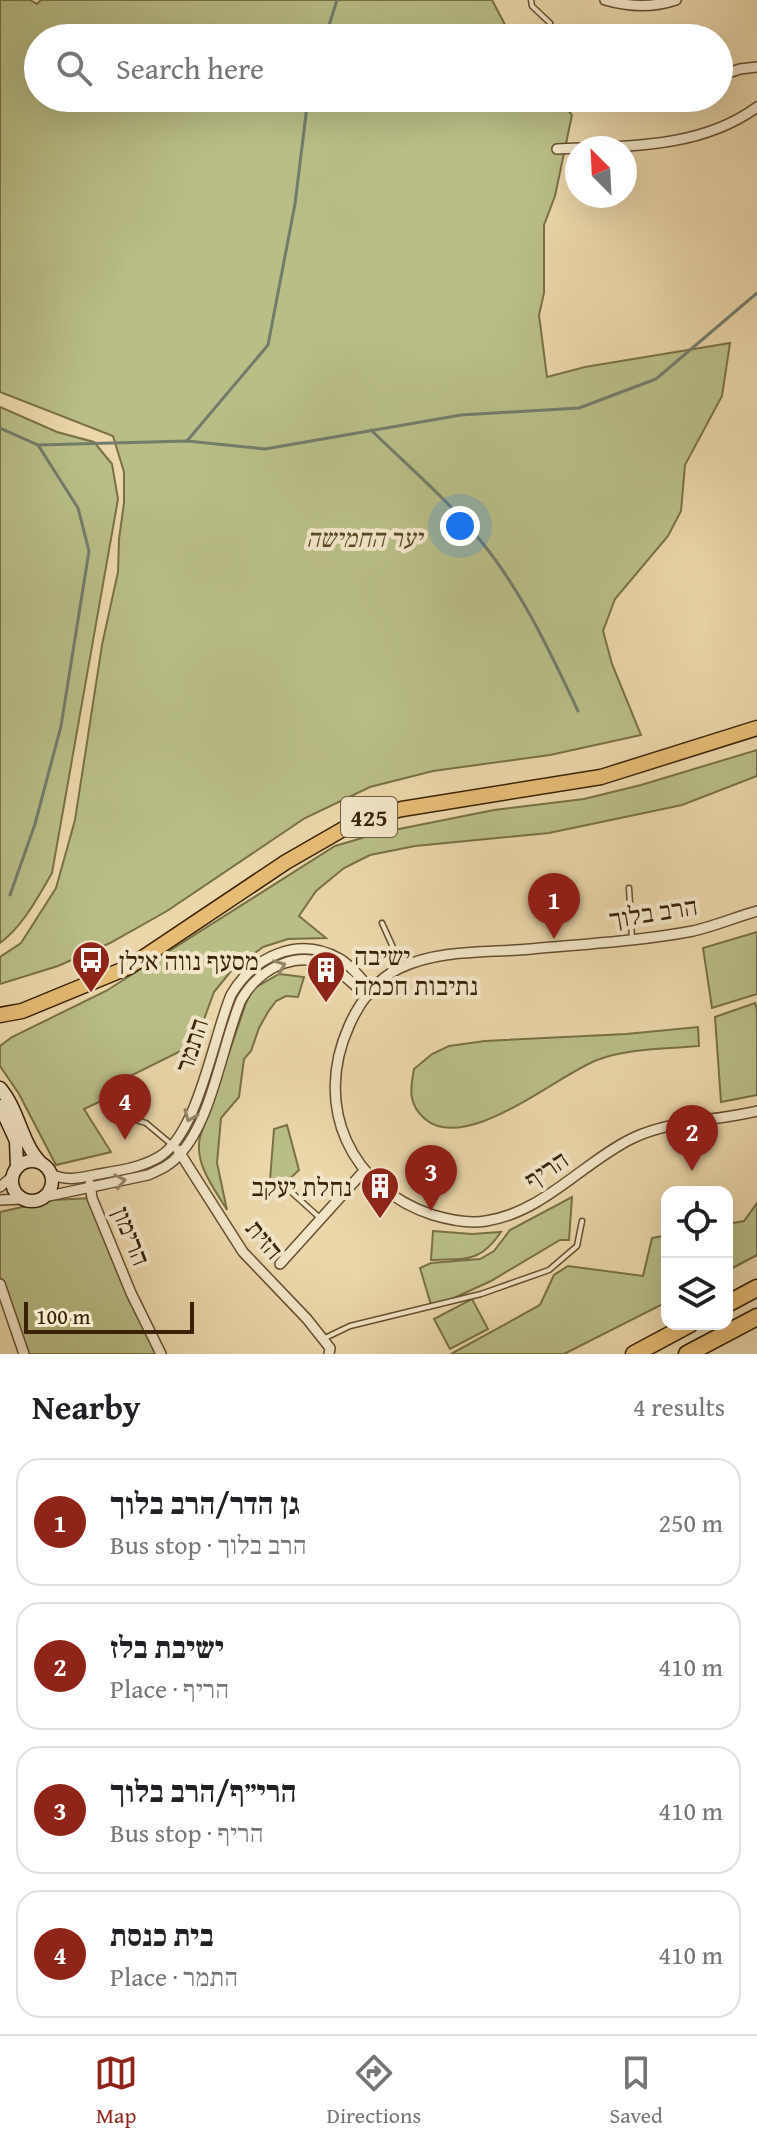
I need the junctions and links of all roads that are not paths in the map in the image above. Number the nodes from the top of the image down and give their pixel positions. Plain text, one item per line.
1 (531, 0) edge
2 (605, 0) edge
3 (676, 0) edge
4 (550, 23) dead end
5 (757, 67) edge
6 (733, 71) edge
7 (757, 107) edge
8 (557, 149) dead end
9 (757, 728) edge
10 (629, 888) dead end
11 (757, 911) edge
12 (382, 923) dead end
13 (632, 938) junction
14 (402, 968) junction
15 (370, 993) junction
16 (22, 1011) junction
17 (0, 1015) edge
18 (0, 1024) edge
19 (0, 1088) edge
20 (0, 1106) edge
21 (757, 1111) edge
22 (115, 1114) dead end
23 (173, 1146) junction
24 (182, 1153) junction
25 (40, 1162) junction
26 (15, 1172) junction
27 (363, 1172) junction
28 (51, 1174) junction
29 (90, 1176) junction
30 (0, 1187) edge
31 (90, 1187) junction
32 (289, 1190) dead end
33 (44, 1197) junction
34 (23, 1199) junction
35 (0, 1200) edge
36 (321, 1219) junction
37 (582, 1221) dead end
38 (280, 1264) dead end
39 (0, 1284) edge
40 (757, 1288) edge
41 (733, 1301) edge
42 (757, 1317) edge
43 (679, 1330) edge
44 (323, 1339) junction
45 (24, 1354) edge
46 (161, 1354) edge
47 (329, 1354) edge
48 (634, 1354) edge
49 (687, 1354) edge

1 - 4 lane
2 - 3 street
5 - 6 street
7 - 8 street
9 - 16 main road, 425
10 - 13 lane
11 - 13 street, הרב בלוך
12 - 14 lane
13 - 14 street, הרב בלוך
14 - 15 street, הרב בלוך
15 -> 23 street, התמר
24 -> 15 street, התמר
15 - 27 street, הרב בלוך
16 - 17 main road, 425
16 - 18 main road, 425
19 - 25 street
20 - 26 street
21 - 27 street, הריף
22 - 23 lane
23 - 24 street, הזית
23 - 29 street
31 -> 24 street, התמר
24 - 44 street, הזית
25 - 26 street
25 - 28 street
26 - 30 street
26 - 34 street
27 - 36 street
28 - 29 street
28 - 33 street
29 - 31 street, הרימון
31 - 33 street, התמר
31 - 46 street, הרימון
32 - 36 lane
33 - 34 street
34 - 35 street
36 - 38 street
37 - 44 lane
39 - 45 street
40 - 41 highway
42 - 49 highway
43 - 48 highway
44 - 47 street, הזית

